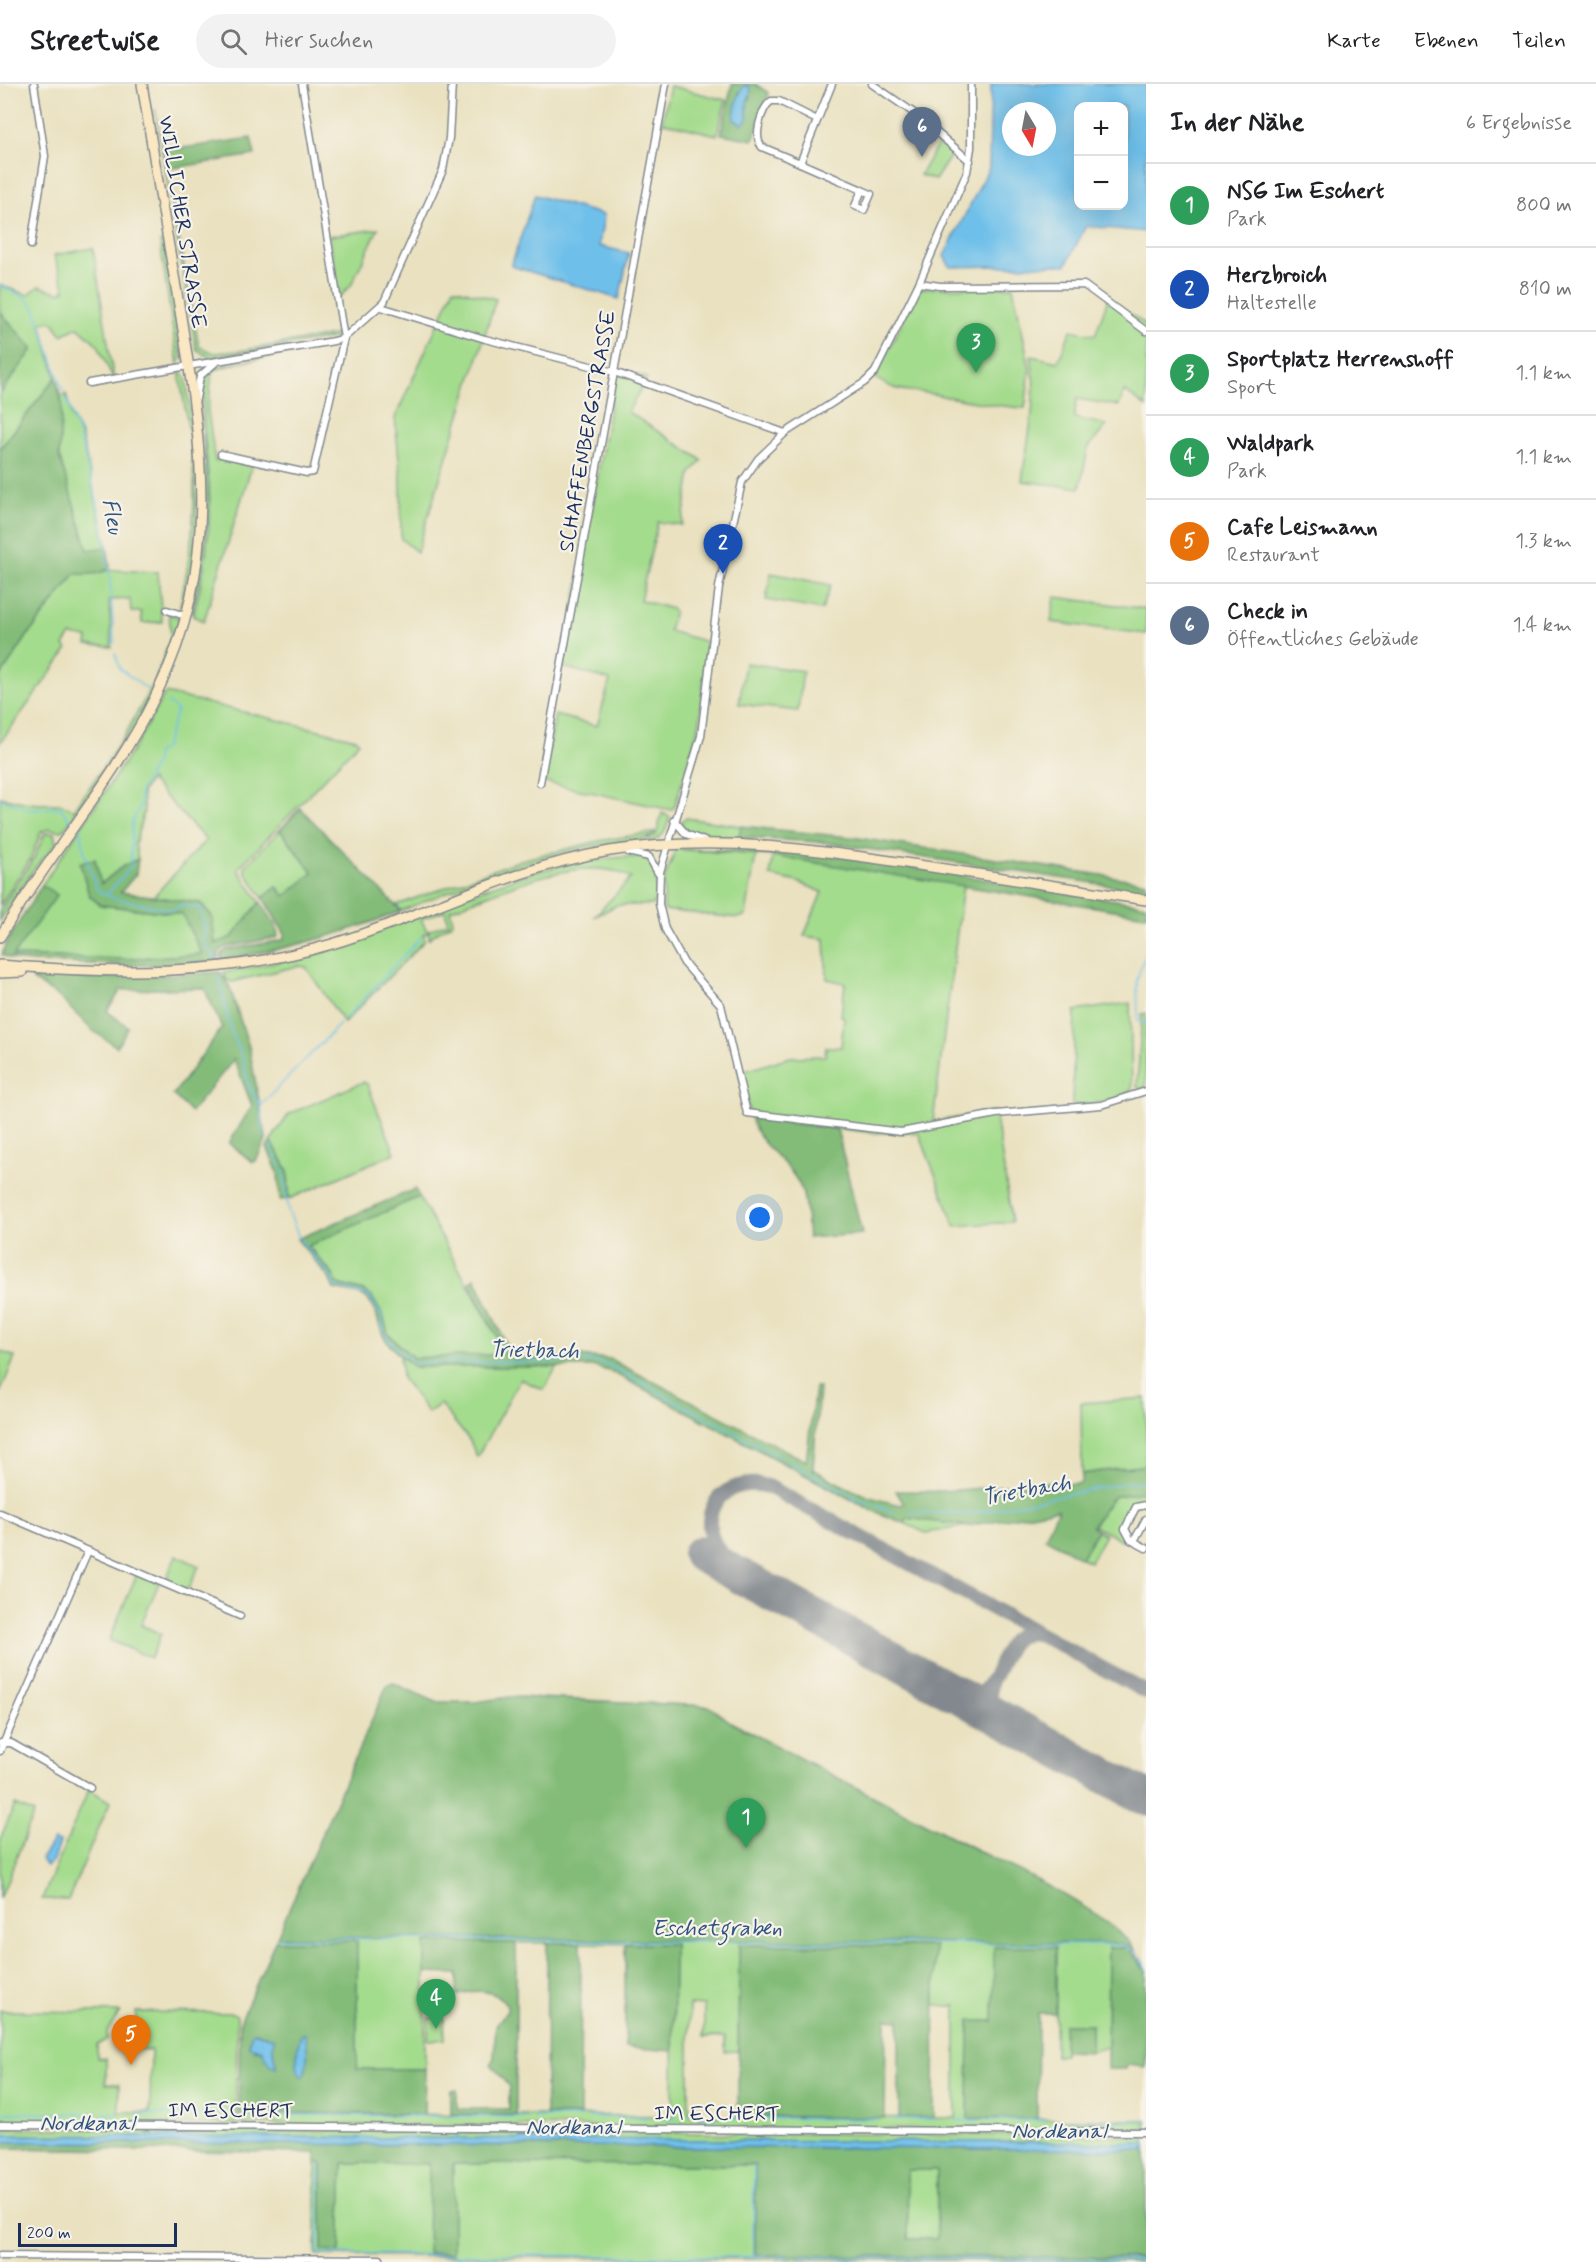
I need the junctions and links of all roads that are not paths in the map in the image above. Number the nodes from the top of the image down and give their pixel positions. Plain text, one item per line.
1 (34, 84) edge
2 (142, 84) edge
3 (302, 84) edge
4 (452, 84) edge
5 (666, 84) edge
6 (832, 84) edge
7 (872, 84) edge
8 (971, 84) edge
9 (817, 120) junction
10 (970, 161) junction
11 (800, 163) junction
12 (862, 190) dead end
13 (31, 246) dead end
14 (919, 284) junction
15 (381, 307) junction
16 (1146, 331) edge
17 (344, 338) junction
18 (218, 361) junction
19 (189, 367) junction
20 (614, 372) junction
21 (89, 383) dead end
22 (195, 407) junction
23 (785, 433) junction
24 (221, 454) dead end
25 (167, 610) dead end
26 (185, 616) junction
27 (540, 783) dead end
28 (674, 820) junction
29 (709, 843) junction
30 (666, 844) junction
31 (609, 851) junction
32 (659, 879) junction
33 (1146, 900) edge
34 (20, 903) junction
35 (0, 924) edge
36 (0, 937) edge
37 (1, 972) edge
38 (1146, 1091) edge
39 (1146, 1505) edge
40 (0, 1514) edge
41 (1146, 1519) edge
42 (1134, 1541) junction
43 (1146, 1548) edge
44 (88, 1551) junction
45 (240, 1616) dead end
46 (2, 1743) edge
47 (0, 1751) edge
48 (90, 1788) dead end
49 (0, 2125) edge
50 (1146, 2132) edge
51 (0, 2256) edge
52 (314, 2260) edge
53 (358, 2261) edge
54 (380, 2261) edge

1 - 13 street
2 - 19 main road, WILLICHER STRASSE
3 - 17 street
4 - 15 street
5 - 20 street, SCHAFFENBERGSTRASSE
6 - 9 street
7 - 10 street
8 - 10 street
9 - 11 street
9 - 11 street
10 - 14 street
11 - 12 street
14 - 16 street
14 - 23 street
15 - 17 street
15 - 20 street
17 - 18 street
17 - 24 street
18 - 19 street
18 - 22 street
19 - 21 street
19 - 22 main road, WILLICHER STRASSE
20 - 23 street
20 - 27 street, SCHAFFENBERGSTRASSE
22 - 26 main road, WILLICHER STRASSE
23 - 28 street
25 - 26 street
26 - 34 main road, WILLICHER STRASSE
28 - 29 street
28 - 30 street
29 - 30 main road
29 - 33 main road
30 - 31 main road
30 - 32 street
31 - 32 street
31 - 37 main road
32 - 38 street
34 - 35 main road
34 - 36 main road, WILLICHER STRASSE
39 - 42 street
40 - 44 street
41 - 42 street
42 - 43 street
44 - 45 street
44 - 46 street
46 - 47 street
46 - 48 street
49 - 50 street, IM ESCHERT
51 - 52 street
52 - 53 street
53 - 54 street

